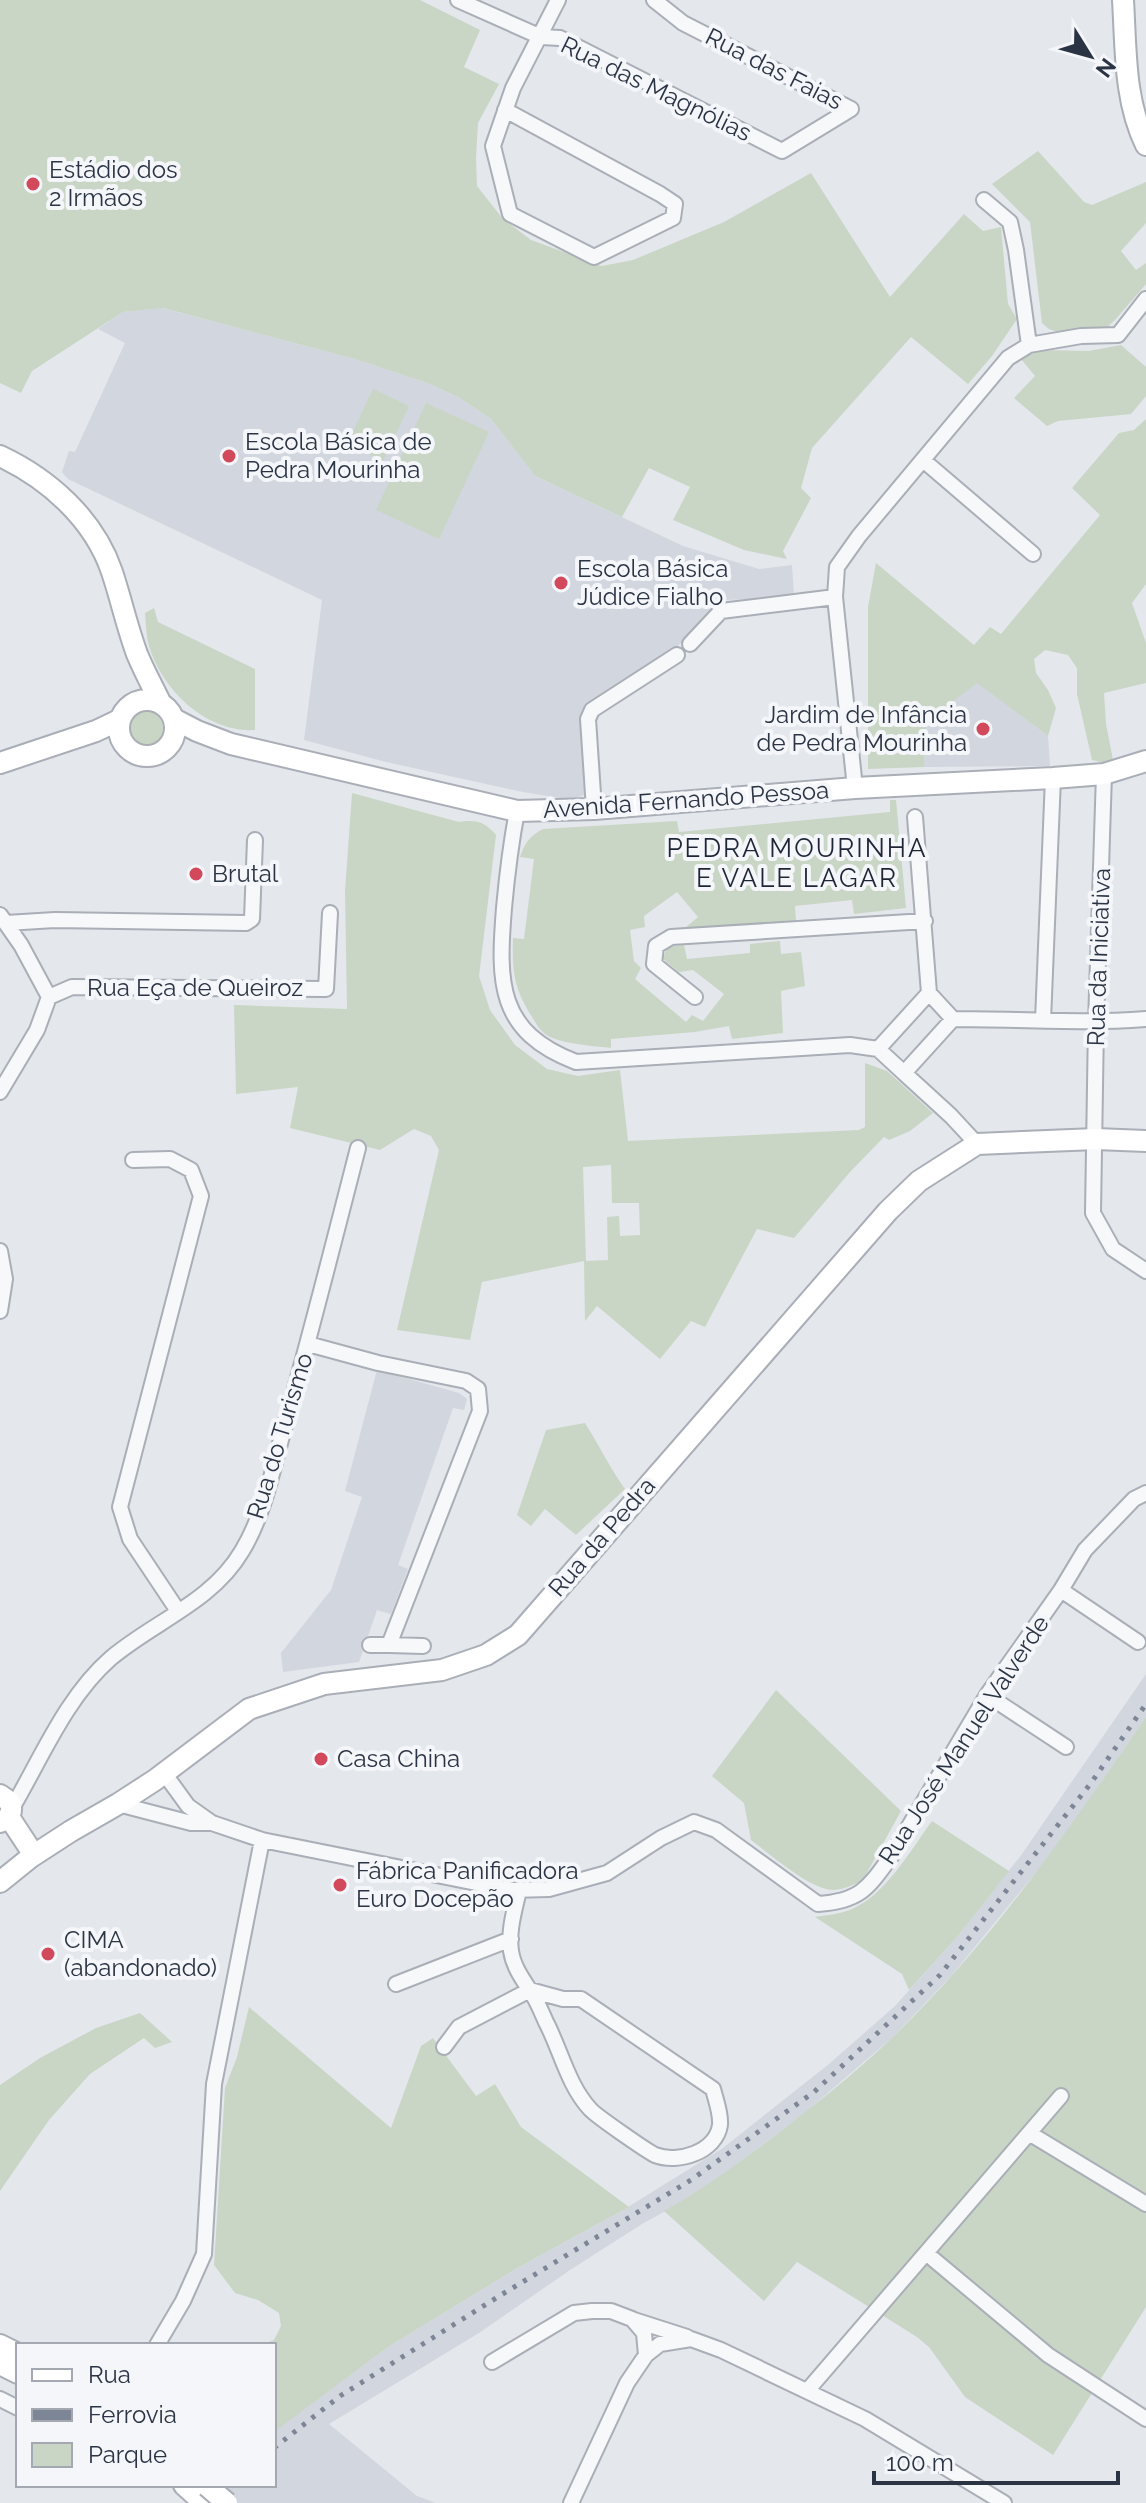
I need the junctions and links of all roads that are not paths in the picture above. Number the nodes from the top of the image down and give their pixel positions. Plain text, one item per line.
1 (458, 0) edge
2 (558, 0) edge
3 (654, 0) edge
4 (1123, 0) edge
5 (541, 37) junction
6 (505, 110) junction
7 (808, 137) joint
8 (1146, 145) edge
9 (984, 200) dead end
10 (1146, 299) edge
11 (1029, 345) junction
12 (0, 456) edge
13 (923, 460) junction
14 (1033, 554) dead end
15 (835, 597) junction
16 (690, 644) dead end
17 (137, 653) junction
18 (677, 655) dead end
19 (140, 700) junction
20 (168, 711) junction
21 (119, 720) junction
22 (63, 743) junction
23 (231, 744) junction
24 (125, 746) junction
25 (167, 748) junction
26 (1146, 761) edge
27 (0, 763) edge
28 (1104, 774) junction
29 (1053, 778) junction
30 (855, 788) junction
31 (594, 809) junction
32 (517, 811) junction
33 (915, 817) dead end
34 (255, 840) dead end
35 (330, 913) dead end
36 (3, 919) edge
37 (925, 921) junction
38 (929, 993) junction
39 (49, 997) junction
40 (695, 997) dead end
41 (953, 1019) junction
42 (1146, 1019) edge
43 (1043, 1020) junction
44 (1096, 1023) junction
45 (878, 1049) junction
46 (904, 1073) junction
47 (0, 1092) edge
48 (1096, 1139) junction
49 (1146, 1141) edge
50 (977, 1144) junction
51 (358, 1148) dead end
52 (133, 1160) dead end
53 (0, 1251) edge
54 (1146, 1271) edge
55 (0, 1311) edge
56 (308, 1344) junction
57 (1146, 1493) edge
58 (1061, 1590) junction
59 (178, 1611) junction
60 (1138, 1642) dead end
61 (370, 1645) dead end
62 (389, 1645) junction
63 (423, 1646) dead end
64 (987, 1695) junction
65 (1066, 1747) dead end
66 (164, 1773) junction
67 (118, 1804) junction
68 (4, 1808) edge
69 (212, 1823) junction
70 (262, 1840) junction
71 (34, 1855) junction
72 (0, 1882) edge
73 (519, 1890) junction
74 (511, 1939) junction
75 (396, 1984) dead end
76 (530, 1990) junction
77 (444, 2047) dead end
78 (1061, 2096) dead end
79 (1029, 2133) junction
80 (1146, 2204) edge
81 (926, 2253) junction
82 (630, 2318) junction
83 (691, 2339) junction
84 (158, 2343) edge
85 (646, 2355) junction
86 (492, 2362) dead end
87 (807, 2391) junction
88 (1146, 2419) edge
89 (200, 2491) edge
90 (227, 2503) edge
91 (571, 2503) edge
92 (1004, 2503) edge

1 - 5 street, Rua das Magnólias
2 - 5 street
3 - 7 street, Rua das Faias
4 - 8 street
5 - 6 street
5 - 7 street, Rua das Magnólias
6 - 6 street
9 - 11 street
10 - 11 street
11 - 13 street
12 - 17 street
13 - 14 street
13 - 15 street
15 - 16 street
15 - 30 street
17 - 19 street
17 - 20 street
18 - 31 street
19 - 20 street
19 - 21 street
20 - 23 street
20 - 25 street
21 - 22 street
21 - 24 street
22 - 24 street
22 - 27 street
23 - 25 street
23 - 32 street, Avenida Fernando Pessoa
24 - 25 street
26 - 28 street, Avenida Fernando Pessoa
28 - 29 street, Avenida Fernando Pessoa
28 - 44 street, Rua da Iniciativa
29 - 30 street, Avenida Fernando Pessoa
29 - 43 street
30 - 31 street, Avenida Fernando Pessoa
31 - 32 street, Avenida Fernando Pessoa
32 - 45 street
33 - 37 street
34 - 36 street
35 - 39 street, Rua Eça de Queiroz
36 - 39 street
37 - 38 street
37 - 40 street
38 - 41 street
38 - 45 street
39 - 47 street
41 - 43 street
41 - 46 street
42 - 44 street
43 - 44 street
44 - 48 street, Rua da Iniciativa
45 - 46 street
46 - 50 street
48 - 49 street
48 - 50 street
48 - 54 street
50 - 66 street, Rua da Pedra
51 - 56 street, Rua do Turismo
52 - 59 street
53 - 55 street
56 - 59 street, Rua do Turismo
56 - 62 street
57 - 58 street, Rua José Manuel Valverde
58 - 60 street
58 - 64 street, Rua José Manuel Valverde
59 - 68 street, Rua do Turismo
61 - 62 street
62 - 63 street
64 - 65 street
64 - 73 street, Rua José Manuel Valverde
66 - 67 street, Rua da Pedra
66 - 69 street
67 - 69 street
67 - 71 street, Rua da Pedra
68 - 71 street
69 - 70 street, Rua José Manuel Valverde
70 - 73 street, Rua José Manuel Valverde
70 - 84 street
71 - 72 street, Rua da Pedra
73 - 74 street
74 - 75 street
74 - 76 street
76 - 76 street
76 - 77 street
78 - 79 street
79 - 80 street
79 - 81 street
81 - 87 street
81 - 88 street
82 - 83 street
82 - 85 street
82 - 86 street
83 - 85 street
83 - 87 street
85 - 91 street
87 - 92 street
89 - 90 street, bridge

